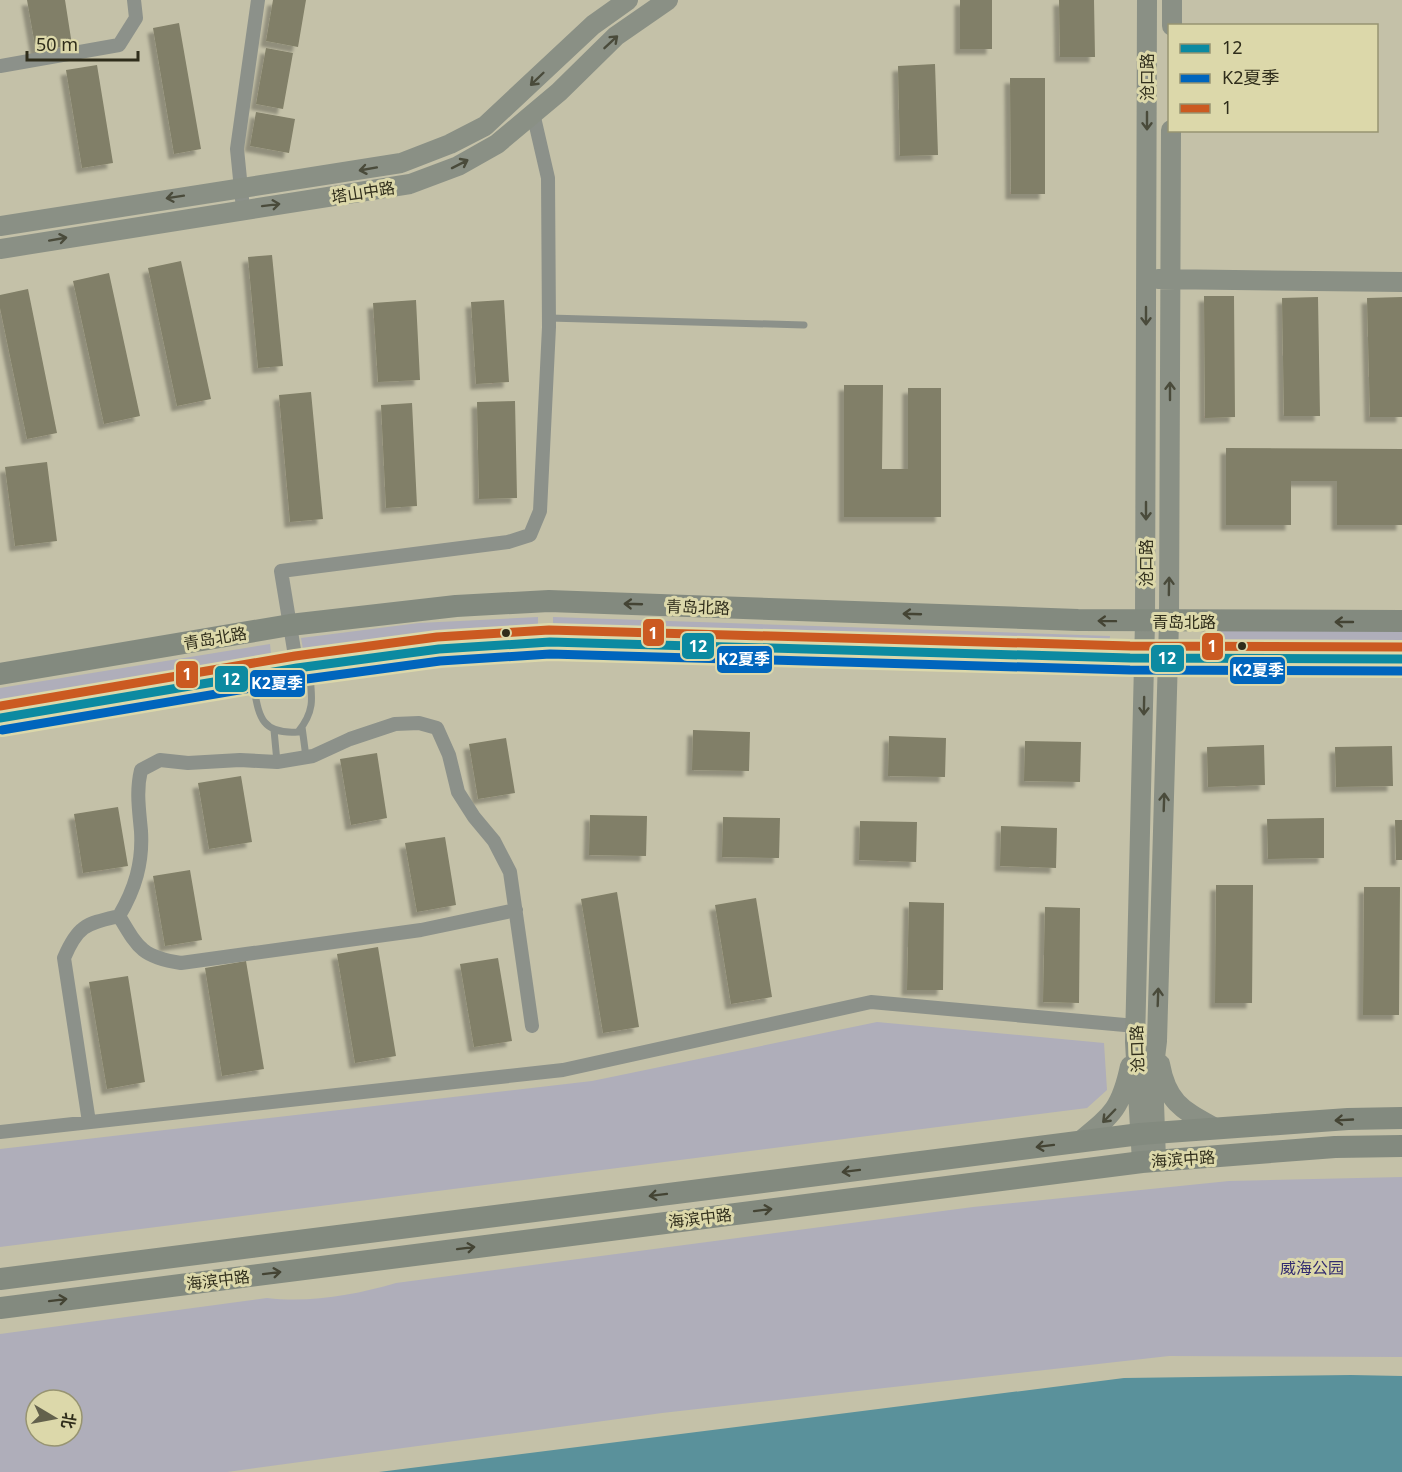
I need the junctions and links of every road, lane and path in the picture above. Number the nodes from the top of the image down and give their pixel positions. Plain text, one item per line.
1 (134, 0) edge
2 (258, 0) edge
3 (628, 0) edge
4 (668, 0) edge
5 (1147, 0) edge
6 (1172, 0) edge
7 (1172, 24) edge
8 (0, 66) edge
9 (533, 113) junction
10 (1172, 132) edge
11 (241, 187) junction
12 (243, 209) junction
13 (0, 226) edge
14 (0, 249) edge
15 (1147, 279) junction
16 (1171, 279) junction
17 (1402, 282) edge
18 (549, 318) junction
19 (804, 325) dead end
20 (1146, 621) junction
21 (1402, 621) edge
22 (1168, 622) junction
23 (290, 625) junction
24 (1145, 658) junction
25 (1168, 658) junction
26 (1402, 659) edge
27 (303, 667) junction
28 (0, 674) edge
29 (251, 676) junction
30 (0, 718) edge
31 (302, 727) junction
32 (274, 730) junction
33 (306, 757) junction
34 (277, 762) junction
35 (516, 910) junction
36 (119, 916) junction
37 (532, 1026) dead end
38 (1135, 1034) junction
39 (1157, 1041) junction
40 (1402, 1118) edge
41 (89, 1122) junction
42 (1215, 1128) junction
43 (0, 1132) edge
44 (1147, 1133) junction
45 (1079, 1142) junction
46 (1402, 1146) edge
47 (1149, 1161) junction
48 (0, 1279) edge
49 (0, 1308) edge

1 - 8 street
2 - 11 street
3 -> 11 main road, 塔山中路
9 -> 4 main road, 塔山中路
5 -> 15 main road, 沧口路
6 - 7 main road
12 -> 9 main road, 塔山中路
9 - 18 street
10 - 16 main road, 沧口路
11 - 12 street
11 -> 13 main road, 塔山中路
14 -> 12 main road, 塔山中路
15 - 16 main road
15 -> 20 main road, 沧口路
16 - 17 main road
22 -> 16 main road, 沧口路
18 - 19 lane
18 - 23 street
20 - 22 main road, 青岛北路
20 -> 23 main road, 青岛北路
20 - 24 main road, 沧口路
21 -> 22 main road, 青岛北路
22 - 25 main road, 沧口路
23 - 27 street
23 - 28 main road, 青岛北路
24 - 25 main road
24 - 27 main road
24 -> 38 main road, 沧口路
25 - 26 main road
39 -> 25 main road, 沧口路
27 - 29 main road
27 - 31 lane
29 - 30 main road
29 - 32 lane
31 - 32 lane
31 - 33 lane
32 - 34 lane
33 - 34 street
33 - 35 street
34 - 36 street
35 - 36 street
35 - 37 street
36 - 41 street
38 - 41 street
38 - 44 main road, 沧口路
38 -> 45 main road
39 - 42 main road
39 - 44 main road, 沧口路
40 -> 42 main road, 海滨中路
41 - 43 street
42 - 44 main road, 海滨中路
44 - 45 main road, 海滨中路
44 - 47 main road, 沧口路
45 -> 48 main road, 海滨中路
46 - 47 main road, 海滨中路
49 -> 47 main road, 海滨中路

